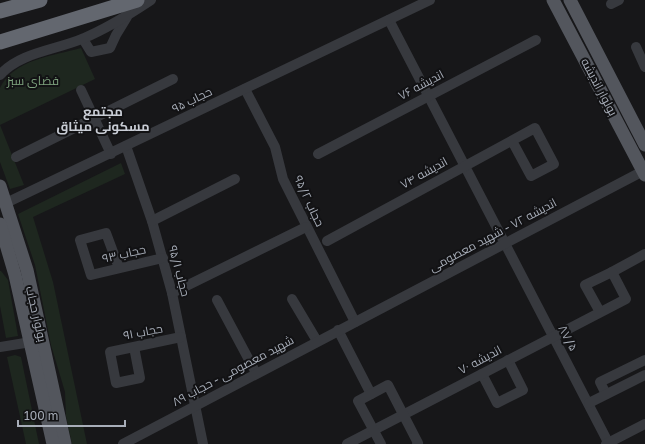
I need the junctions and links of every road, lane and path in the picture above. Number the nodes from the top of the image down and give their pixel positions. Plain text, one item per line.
1 (40, 0) edge
2 (137, 0) edge
3 (151, 0) edge
4 (430, 0) edge
5 (553, 0) edge
6 (570, 0) edge
7 (0, 11) edge
8 (128, 16) junction
9 (389, 20) junction
10 (83, 39) junction
11 (536, 40) dead end
12 (1, 42) edge
13 (636, 47) dead end
14 (645, 67) edge
15 (0, 75) edge
16 (173, 79) dead end
17 (246, 89) junction
18 (81, 90) dead end
19 (428, 96) junction
20 (94, 118) junction
21 (512, 141) junction
22 (645, 145) edge
23 (126, 146) junction
24 (111, 154) junction
25 (318, 154) dead end
26 (16, 157) dead end
27 (464, 166) junction
28 (644, 172) edge
29 (235, 179) dead end
30 (0, 186) edge
31 (6, 204) junction
32 (152, 221) junction
33 (0, 224) edge
34 (306, 226) junction
35 (327, 241) dead end
36 (504, 244) junction
37 (645, 254) edge
38 (163, 258) junction
39 (119, 268) junction
40 (612, 272) junction
41 (172, 293) junction
42 (292, 299) dead end
43 (217, 300) dead end
44 (600, 312) junction
45 (355, 322) junction
46 (338, 330) junction
47 (182, 337) junction
48 (553, 337) junction
49 (317, 341) junction
50 (31, 342) junction
51 (0, 347) edge
52 (134, 347) junction
53 (508, 360) junction
54 (645, 360) edge
55 (256, 373) junction
56 (482, 374) junction
57 (645, 376) edge
58 (371, 394) junction
59 (606, 394) junction
60 (588, 403) junction
61 (196, 406) junction
62 (403, 415) junction
63 (170, 419) junction
64 (645, 424) edge
65 (373, 430) junction
66 (202, 441) edge
67 (53, 444) edge
68 (65, 444) edge
69 (123, 444) edge
70 (347, 444) edge
71 (381, 444) edge
72 (417, 444) edge
73 (607, 444) edge

1 - 7 highway
2 - 12 highway
3 - 8 street
4 - 9 street, حجاب ۹۵
5 - 28 main road, بولوار اندیشه
6 - 22 main road, بولوار اندیشه
8 - 10 street
8 - 10 street
9 - 17 street, حجاب ۹۵
9 - 19 street, ۸۷/۵
10 - 15 street
11 - 19 street, اندیشه ۷۶
13 - 14 street
16 - 20 street
17 - 23 street, حجاب ۹۵
17 - 34 street, حجاب ۹۵/۲
18 - 20 street
19 - 25 street, اندیشه ۷۶
19 - 27 street, ۸۷/۵
20 - 24 street
20 - 26 street
21 - 21 street, اندیشه ۷۴
21 - 27 street, اندیشه ۷۴
23 - 24 street, حجاب ۹۵
23 - 32 street, حجاب ۹۵/۱
24 - 31 street, حجاب ۹۵
27 - 35 street, اندیشه ۷۴
27 - 36 street, ۸۷/۵
28 - 36 street, اندیشه ۷۲ - شهید معصومی
29 - 32 street
30 - 31 main road, بولوار حجاب
31 - 68 main road, بولوار حجاب
32 - 38 street, حجاب ۹۵/۱
33 - 50 main road, بولوار حجاب
34 - 41 street
34 - 45 street, حجاب ۹۵/۲
36 - 45 street, اندیشه ۷۲ - شهید معصومی
36 - 48 street, ۸۷/۵
37 - 40 street
38 - 39 street, حجاب ۹۳
38 - 41 street, حجاب ۹۵/۱
39 - 39 street, حجاب ۹۳
40 - 44 street, اندیشه ۷۰
40 - 44 street
41 - 47 street, حجاب ۹۵/۱
42 - 49 street
43 - 55 street
44 - 48 street, اندیشه ۷۰
45 - 46 street, شهید معصومی - حجاب ۸۹
46 - 49 street, شهید معصومی - حجاب ۸۹
46 - 58 street
47 - 52 street, حجاب ۹۱
47 - 61 street, حجاب ۹۵/۱
48 - 53 street, اندیشه ۷۰
48 - 60 street, ۸۷/۵
49 - 55 street, شهید معصومی - حجاب ۸۹
50 - 51 street
50 - 67 main road, بولوار حجاب
52 - 52 street, حجاب ۹۱
53 - 56 street, اندیشه ۷۰
53 - 56 street
54 - 59 street
55 - 61 street, شهید معصومی - حجاب ۸۹
56 - 62 street, اندیشه ۷۰
57 - 59 street
58 - 62 street
58 - 65 street
59 - 60 street
60 - 73 street, ۸۷/۵
61 - 63 street, شهید معصومی - حجاب ۸۹
61 - 66 street, حجاب ۹۵/۱
62 - 65 street, اندیشه ۷۰
62 - 72 street
63 - 66 street
63 - 69 street, شهید معصومی - حجاب ۸۹
64 - 73 street
65 - 70 street, اندیشه ۷۰
65 - 71 street

